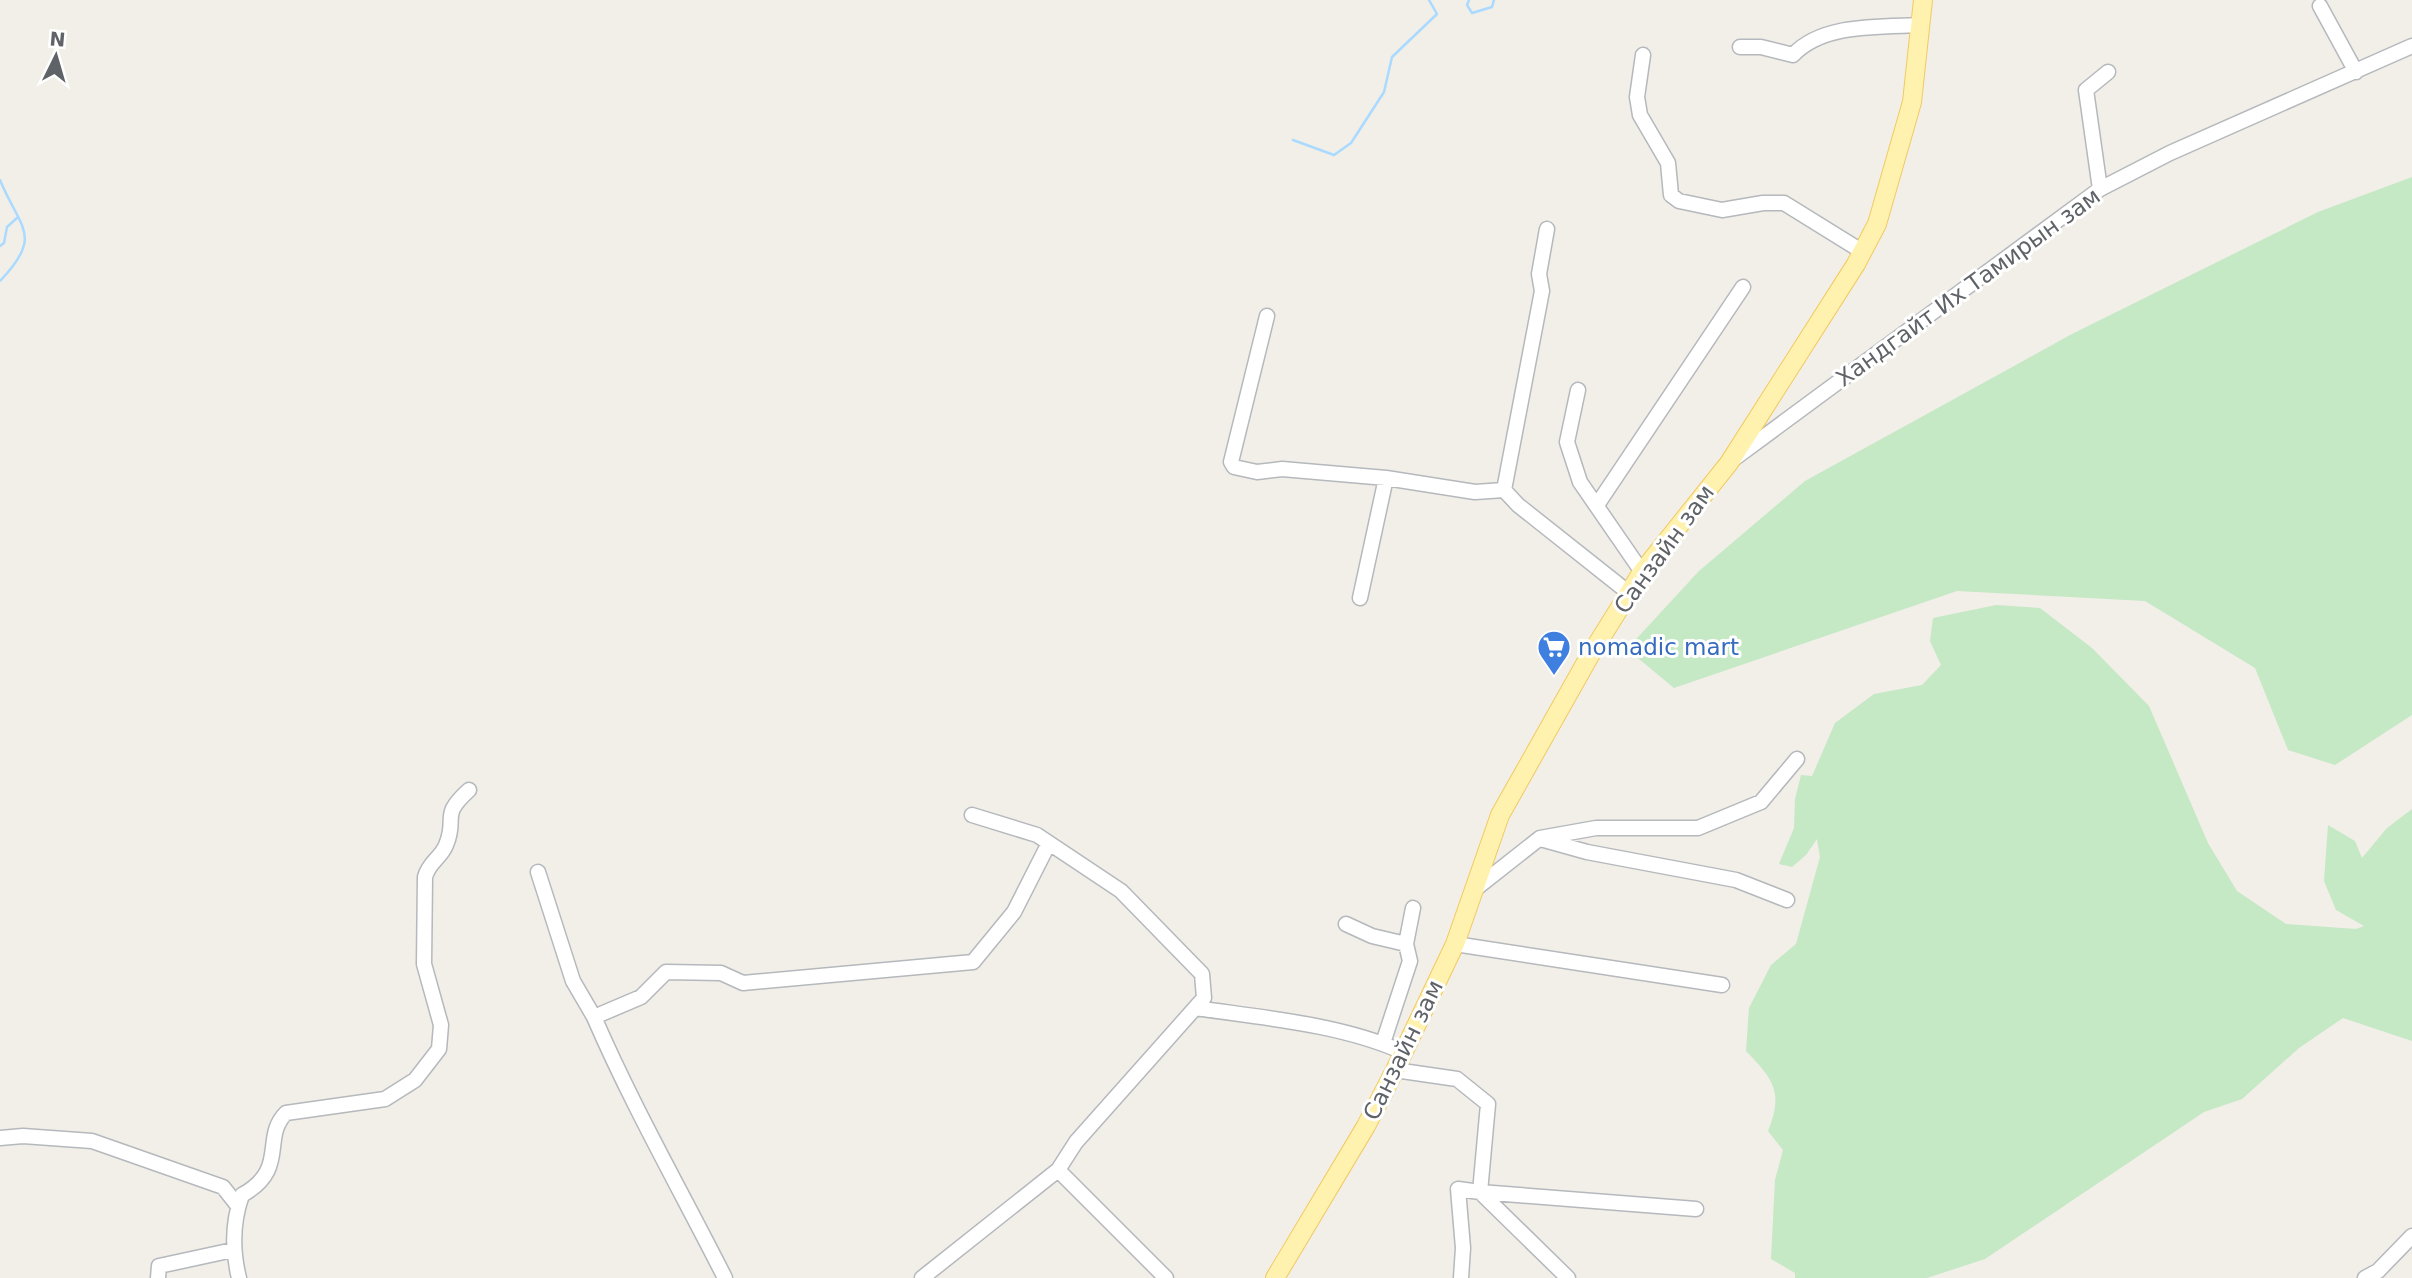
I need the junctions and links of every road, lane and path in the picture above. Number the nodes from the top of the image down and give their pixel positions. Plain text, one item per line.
1 (1923, 0) edge
2 (2320, 6) dead end
3 (1921, 25) junction
4 (2412, 46) edge
5 (1740, 47) dead end
6 (1643, 55) dead end
7 (2108, 72) dead end
8 (2356, 72) junction
9 (2100, 188) junction
10 (1547, 229) dead end
11 (1863, 252) junction
12 (1742, 287) dead end
13 (1267, 316) dead end
14 (1578, 390) dead end
15 (1728, 463) junction
16 (1386, 478) junction
17 (1504, 490) junction
18 (1597, 505) junction
19 (1642, 572) junction
20 (1629, 593) junction
21 (1360, 598) dead end
22 (1797, 759) dead end
23 (469, 790) dead end
24 (972, 815) dead end
25 (1540, 838) junction
26 (1049, 843) junction
27 (538, 873) dead end
28 (1474, 890) junction
29 (1787, 900) dead end
30 (1413, 908) dead end
31 (1346, 924) dead end
32 (1406, 944) junction
33 (1455, 944) junction
34 (1722, 985) dead end
35 (1196, 1008) junction
36 (594, 1017) junction
37 (1383, 1043) junction
38 (1403, 1052) junction
39 (1395, 1070) junction
40 (0, 1138) edge
41 (1058, 1170) junction
42 (1480, 1192) junction
43 (239, 1206) junction
44 (1696, 1209) dead end
45 (2412, 1236) edge
46 (233, 1250) junction
47 (158, 1278) edge
48 (239, 1278) edge
49 (725, 1278) edge
50 (922, 1278) edge
51 (1166, 1278) edge
52 (1275, 1278) edge
53 (1461, 1278) edge
54 (1568, 1278) edge
55 (2365, 1278) edge

1 - 3 main road, Санзайн зам
2 - 8 street
3 - 5 street
3 - 11 main road, Санзайн зам
4 - 8 street, Хандгайт Их Тамирын зам
6 - 11 street
7 - 9 street
8 - 9 street, Хандгайт Их Тамирын зам
9 - 15 street, Хандгайт Их Тамирын зам
10 - 17 street
11 - 15 main road, Санзайн зам
12 - 18 street
13 - 16 street
14 - 18 street
15 - 19 main road, Санзайн зам
16 - 17 street
16 - 21 street
17 - 20 street
18 - 19 street
19 - 20 main road, Санзайн зам
20 - 28 main road, Санзайн зам
22 - 25 street
23 - 43 street
24 - 26 street
25 - 28 street
25 - 29 street
26 - 35 street
26 - 36 street
27 - 36 street
28 - 33 main road, Санзайн зам
30 - 32 street
31 - 32 street
32 - 37 street
33 - 34 street
33 - 38 main road, Санзайн зам
35 - 37 street
35 - 41 street
36 - 49 street
37 - 38 street
38 - 39 main road, Санзайн зам
39 - 42 street
39 - 52 main road, Санзайн зам
40 - 43 street
41 - 50 street
41 - 51 street
42 - 44 street
42 - 53 street
42 - 54 street
43 - 46 street
45 - 55 street
46 - 47 street
46 - 48 street

